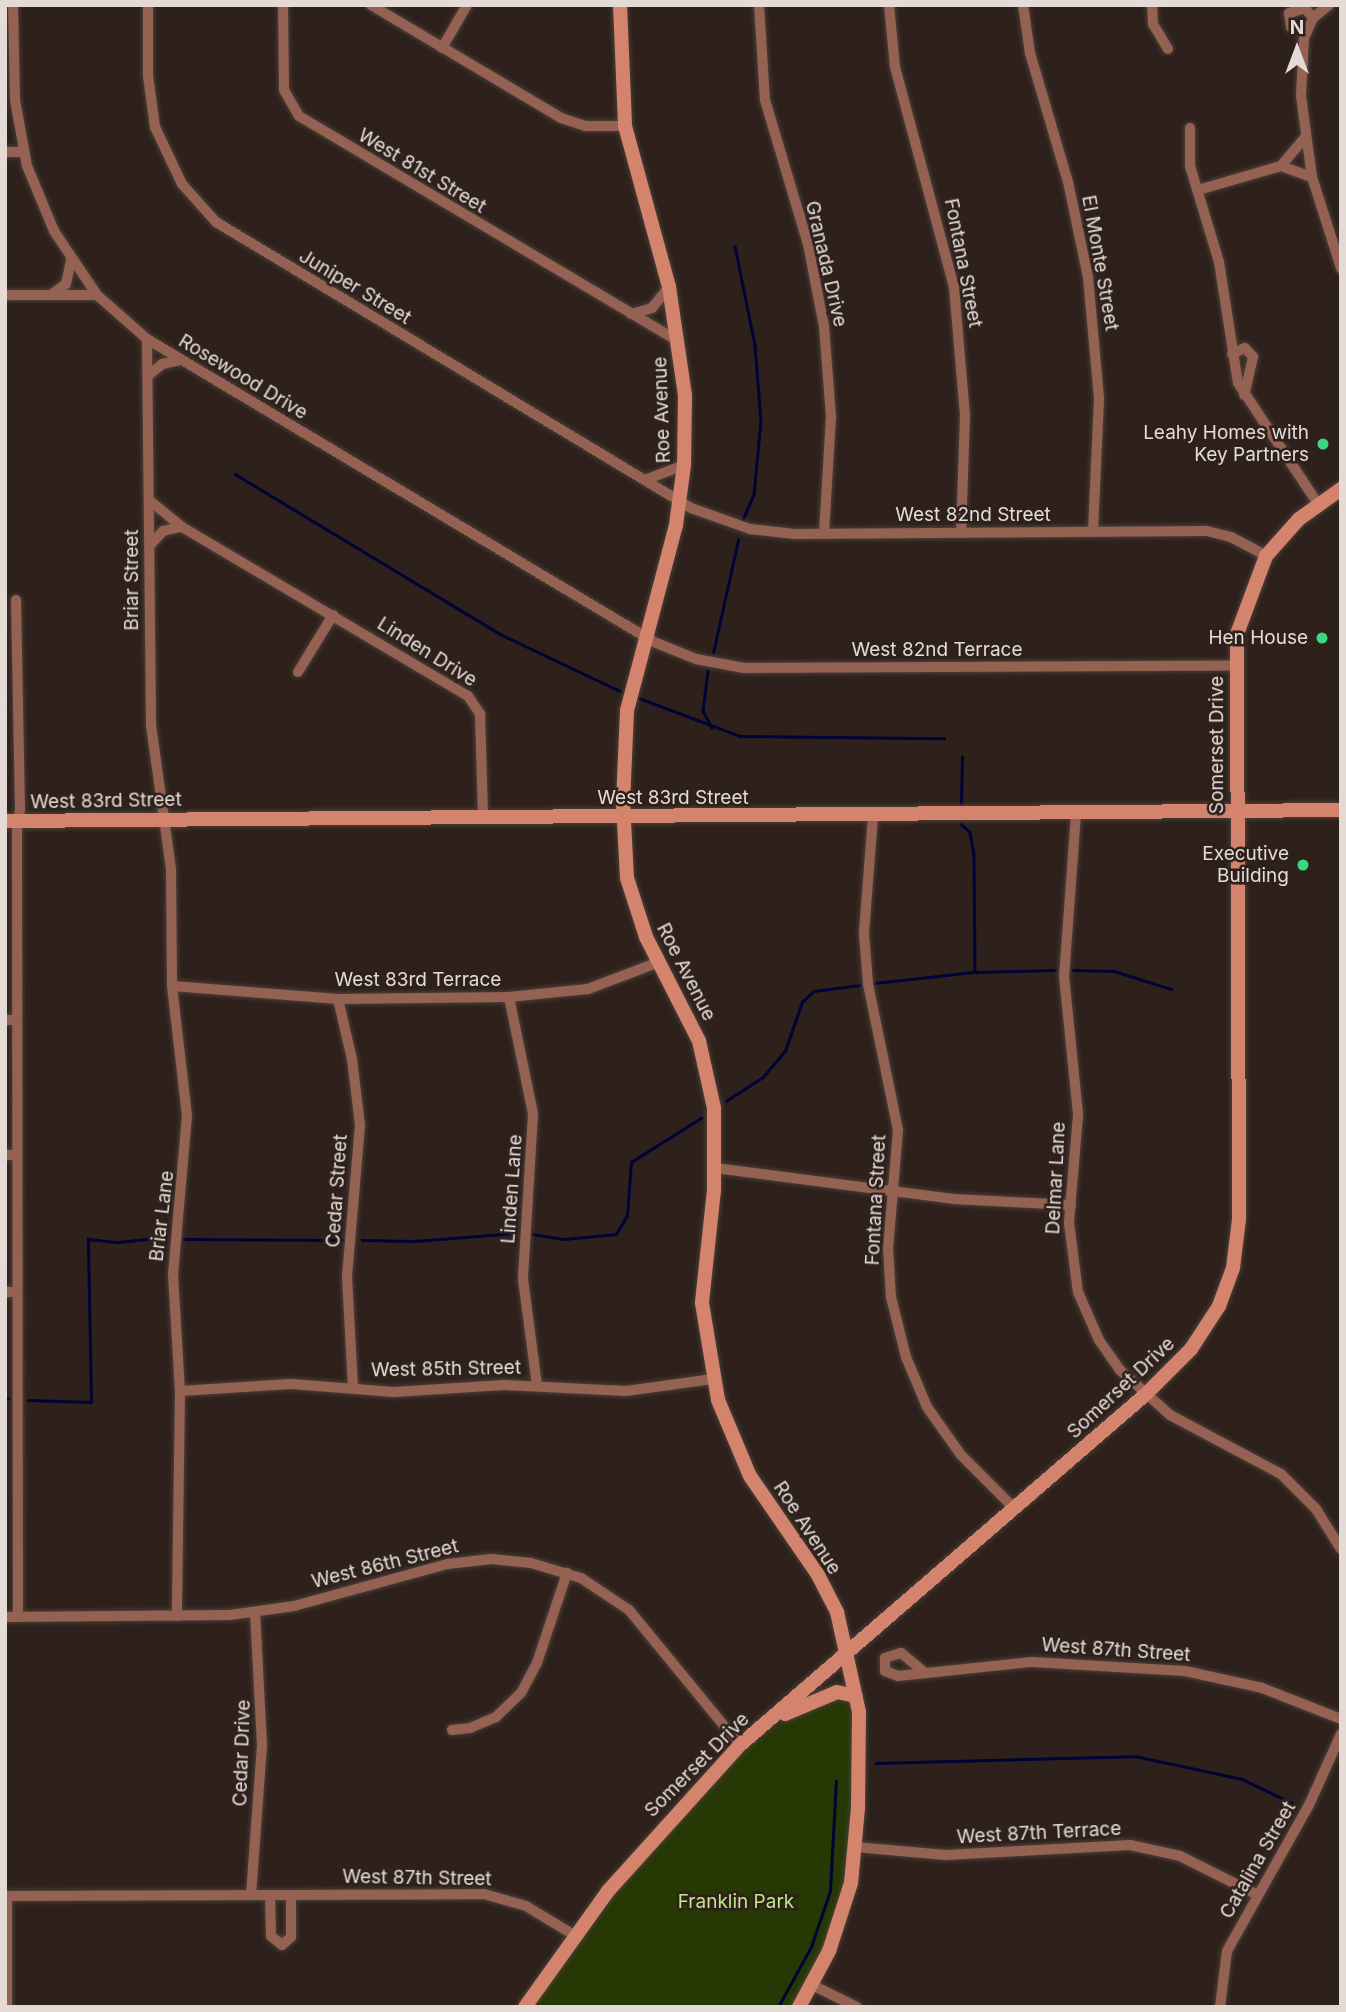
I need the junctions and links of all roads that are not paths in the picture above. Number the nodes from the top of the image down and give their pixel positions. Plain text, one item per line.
1 (13, 5) edge
2 (148, 5) edge
3 (283, 5) edge
4 (371, 5) edge
5 (467, 5) edge
6 (620, 5) edge
7 (758, 5) edge
8 (889, 5) edge
9 (1023, 5) edge
10 (1152, 5) edge
11 (1329, 5) edge
12 (1313, 18) junction
13 (9, 19) edge
14 (1307, 30) junction
15 (442, 48) junction
16 (1168, 49) dead end
17 (625, 126) junction
18 (1190, 128) dead end
19 (1305, 137) junction
20 (5, 152) edge
21 (24, 152) junction
22 (1281, 166) junction
23 (1312, 177) junction
24 (1198, 190) junction
25 (71, 261) junction
26 (1341, 268) edge
27 (669, 287) junction
28 (5, 295) edge
29 (50, 295) junction
30 (97, 295) junction
31 (627, 313) junction
32 (148, 340) junction
33 (679, 342) junction
34 (1232, 354) junction
35 (181, 360) junction
36 (149, 375) junction
37 (1244, 395) junction
38 (684, 465) junction
39 (645, 480) junction
40 (1341, 489) edge
41 (149, 500) junction
42 (680, 502) junction
43 (1318, 504) junction
44 (182, 527) junction
45 (1093, 532) junction
46 (961, 533) junction
47 (824, 534) junction
48 (149, 547) junction
49 (1266, 556) junction
50 (16, 600) dead end
51 (333, 615) junction
52 (645, 636) junction
53 (1236, 665) junction
54 (298, 672) dead end
55 (1341, 810) edge
56 (1236, 812) junction
57 (1076, 814) junction
58 (873, 816) junction
59 (483, 818) junction
60 (623, 818) junction
61 (163, 820) junction
62 (12, 821) edge
63 (659, 962) junction
64 (172, 986) junction
65 (509, 998) junction
66 (338, 999) junction
67 (5, 1020) edge
68 (17, 1020) junction
69 (17, 1154) junction
70 (5, 1155) edge
71 (715, 1168) junction
72 (894, 1190) junction
73 (1071, 1205) junction
74 (5, 1292) edge
75 (17, 1293) junction
76 (712, 1379) junction
77 (537, 1385) junction
78 (353, 1388) junction
79 (180, 1391) junction
80 (1146, 1394) junction
81 (1014, 1509) junction
82 (1341, 1549) edge
83 (567, 1573) junction
84 (255, 1612) junction
85 (177, 1616) junction
86 (5, 1617) edge
87 (18, 1617) junction
88 (849, 1653) junction
89 (924, 1672) dead end
90 (856, 1696) junction
91 (1341, 1719) edge
92 (768, 1721) junction
93 (452, 1730) dead end
94 (1341, 1734) edge
95 (740, 1745) junction
96 (855, 1847) junction
97 (251, 1895) junction
98 (270, 1895) junction
99 (291, 1895) junction
100 (1258, 1895) junction
101 (6, 1896) edge
102 (574, 1935) junction
103 (812, 1985) junction
104 (7, 2007) edge
105 (525, 2007) edge
106 (799, 2007) edge
107 (857, 2007) edge
108 (1220, 2007) edge

1 - 13 street, Rosewood Drive
2 - 39 street, Juniper Street
3 - 31 street, West 81st Street
4 - 15 street
5 - 15 street
6 - 17 street, Roe Avenue
7 - 47 street, Granada Drive
8 - 46 street, Fontana Street
9 - 45 street, El Monte Street
10 - 16 street
11 - 12 street
12 - 14 street
12 - 14 street
13 - 21 street, Rosewood Drive
14 - 19 street
15 - 17 street
17 - 27 street, Roe Avenue
18 - 24 street
19 - 22 street
19 - 23 street
20 - 21 street
21 - 25 street, Rosewood Drive
22 - 23 street
22 - 24 street
23 - 26 street
24 - 34 street
25 - 29 street
25 - 30 street, Rosewood Drive
27 - 31 street
27 - 33 street, Roe Avenue
28 - 29 street
29 - 30 street
30 - 32 street, Rosewood Drive
31 - 33 street, West 81st Street
32 - 35 street, Rosewood Drive
32 - 36 street, Briar Street
33 - 38 street, Roe Avenue
34 - 37 street
34 - 37 street
35 - 36 street
35 - 52 street, Rosewood Drive
36 - 41 street, Briar Street
37 - 43 street
38 - 39 street
38 - 42 street, Roe Avenue
39 - 42 street, Juniper Street
40 - 43 street, Somerset Drive
41 - 44 street, Linden Drive
41 - 48 street, Briar Street
42 - 47 street, West 82nd Street
42 - 52 street, Roe Avenue
43 - 49 street, Somerset Drive
44 - 48 street
44 - 51 street, Linden Drive
45 - 46 street, West 82nd Street
45 - 49 street, West 82nd Street
46 - 47 street, West 82nd Street
48 - 61 street, Briar Street
49 - 53 street, Somerset Drive
50 - 62 street
51 - 54 street
51 - 59 street, Linden Drive
52 - 53 street, West 82nd Terrace
52 - 60 street, Roe Avenue
53 - 56 street, Somerset Drive
55 - 56 street, West 83rd Street
56 - 57 street, West 83rd Street
56 - 80 street, Somerset Drive
57 - 58 street, West 83rd Street
57 - 73 street, Delmar Lane
58 - 60 street, West 83rd Street
58 - 72 street, Fontana Street
59 - 60 street, West 83rd Street
59 - 61 street, West 83rd Street
60 - 63 street, Roe Avenue
61 - 62 street, West 83rd Street
61 - 64 street, Briar Lane
62 - 68 street
63 - 65 street, West 83rd Terrace
63 - 71 street, Roe Avenue
64 - 66 street, West 83rd Terrace
64 - 79 street, Briar Lane
65 - 66 street, West 83rd Terrace
65 - 77 street, Linden Lane
66 - 78 street, Cedar Street
67 - 68 street
68 - 69 street
69 - 70 street
69 - 75 street
71 - 72 street
71 - 76 street, Roe Avenue
72 - 73 street
72 - 81 street, Fontana Street
73 - 80 street, Delmar Lane
74 - 75 street
75 - 87 street
76 - 77 street, West 85th Street
76 - 88 street, Roe Avenue
77 - 78 street, West 85th Street
78 - 79 street, West 85th Street
79 - 85 street, Briar Lane
80 - 81 street, Somerset Drive
80 - 82 street, Delmar Lane
81 - 88 street, Somerset Drive
83 - 84 street, West 86th Street
83 - 93 street
83 - 95 street, West 86th Street
84 - 85 street, West 86th Street
84 - 97 street, Cedar Drive
85 - 87 street, West 86th Street
86 - 87 street, West 86th Street
88 - 90 street, Roe Avenue
88 - 92 street, Somerset Drive
89 - 91 street, West 87th Street
90 - 92 street
90 - 96 street, Roe Avenue
92 - 95 street, Somerset Drive
94 - 100 street, Catalina Street
95 - 102 street, Somerset Drive
96 - 100 street, West 87th Terrace
96 - 103 street, Roe Avenue
97 - 98 street, West 87th Street
97 - 101 street, West 87th Street
98 - 99 street, West 87th Street
98 - 99 street
99 - 102 street, West 87th Street
100 - 108 street, Catalina Street
101 - 104 street
102 - 105 street, Somerset Drive
103 - 106 street, Roe Avenue
103 - 107 street

